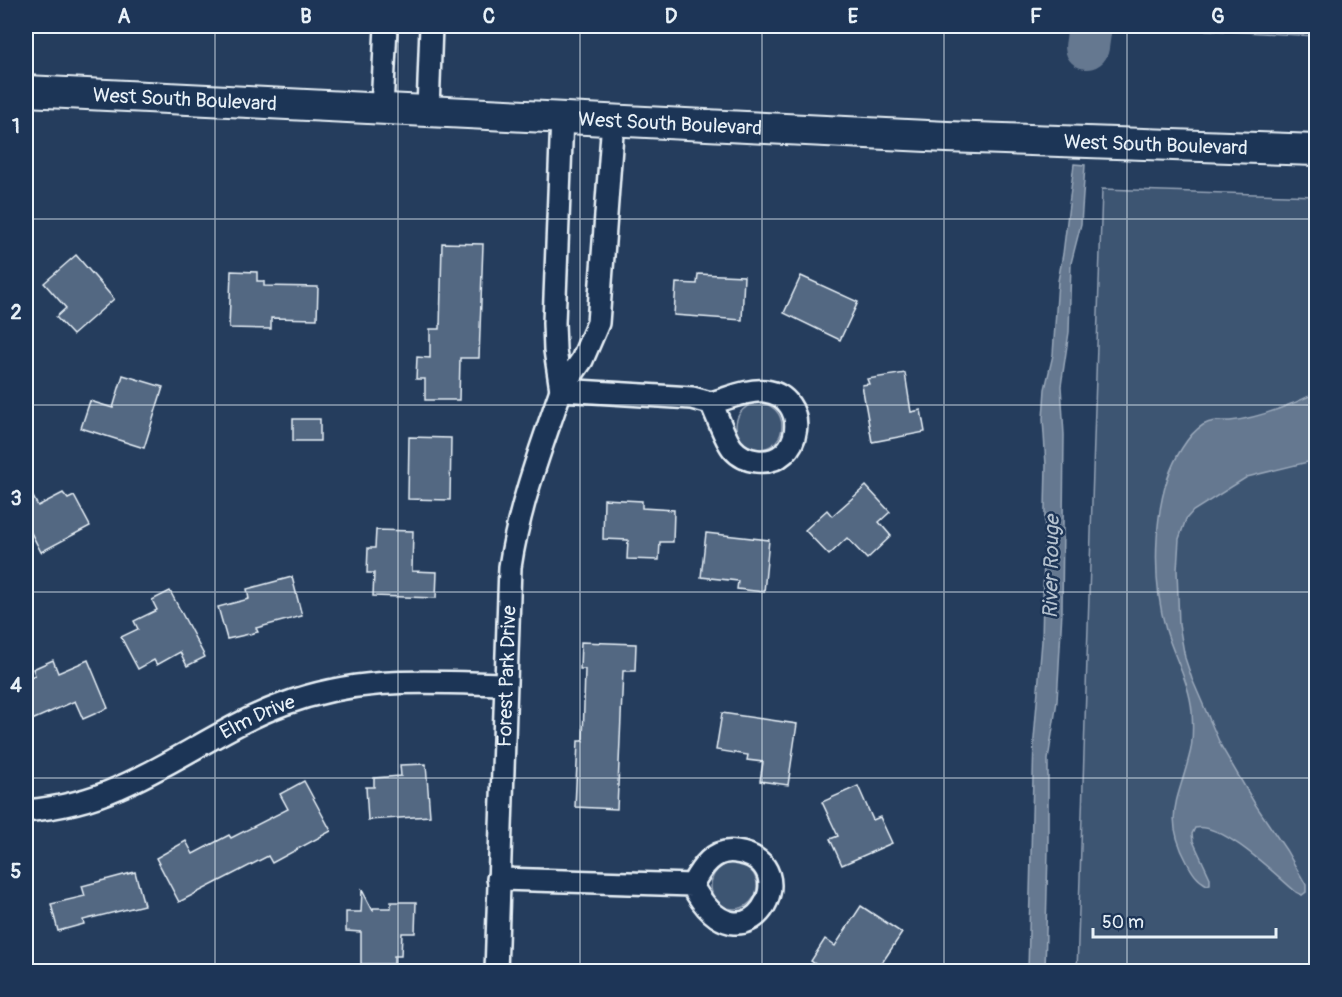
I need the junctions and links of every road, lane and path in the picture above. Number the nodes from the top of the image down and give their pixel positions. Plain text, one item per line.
1 (386, 26) edge
2 (431, 26) edge
3 (26, 91) edge
4 (382, 108) junction
5 (428, 110) junction
6 (562, 117) junction
7 (613, 120) junction
8 (1317, 150) edge
9 (561, 390) junction
10 (711, 403) dead end
11 (504, 684) junction
12 (26, 811) edge
13 (498, 879) junction
14 (693, 885) dead end
15 (496, 972) edge

1 - 4 street
2 - 5 street
3 - 4 main road, West South Boulevard
4 - 5 main road, West South Boulevard
5 - 6 main road, West South Boulevard
6 - 7 main road, West South Boulevard
6 - 9 street, Forest Park Drive
7 - 8 main road, West South Boulevard
7 - 9 street, Forest Park Drive
9 - 10 street
9 - 11 street, Forest Park Drive
11 - 12 street, Elm Drive
11 - 13 street, Forest Park Drive
13 - 14 street
13 - 15 street, Forest Park Drive

